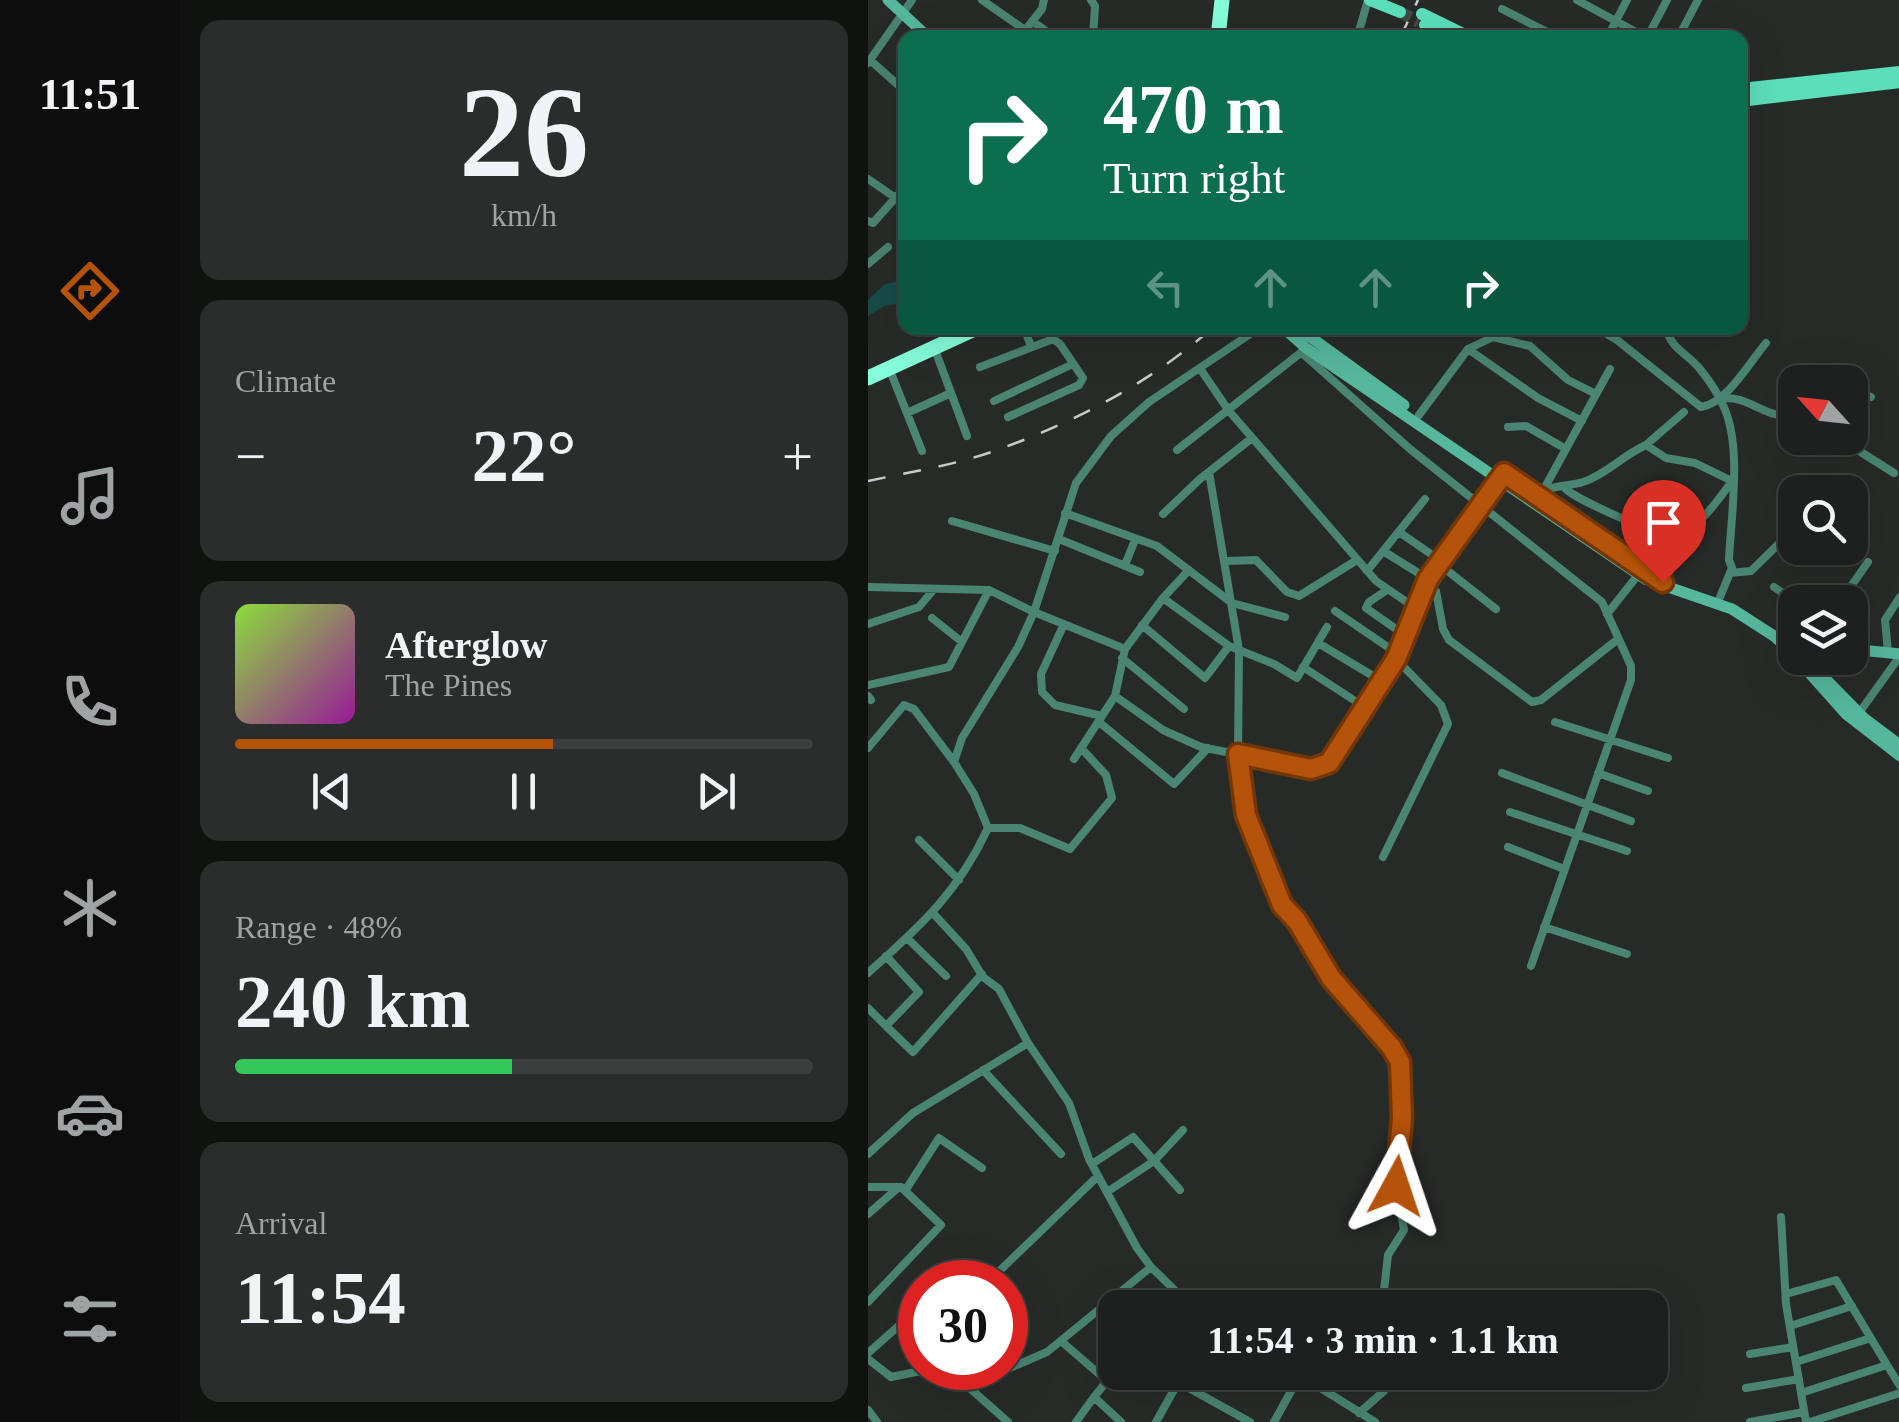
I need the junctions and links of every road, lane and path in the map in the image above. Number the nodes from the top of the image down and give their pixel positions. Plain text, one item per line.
1 (888, 0) edge
2 (912, 0) edge
3 (982, 0) edge
4 (1044, 0) edge
5 (1092, 0) edge
6 (1222, 0) edge
7 (1369, 0) edge
8 (1577, 0) edge
9 (1626, 0) edge
10 (1667, 0) edge
11 (1698, 0) edge
12 (1400, 5) tunnel mouth
13 (1502, 9) dead end
14 (903, 12) junction
15 (1616, 20) junction
16 (1032, 21) junction
17 (921, 30) edge
18 (1017, 30) edge
19 (1025, 30) edge
20 (1045, 30) edge
21 (1093, 30) edge
22 (1219, 30) edge
23 (1360, 30) edge
24 (1438, 30) edge
25 (1451, 30) edge
26 (1544, 30) edge
27 (1611, 30) edge
28 (1633, 30) edge
29 (1651, 30) edge
30 (1682, 30) edge
31 (869, 62) edge
32 (1897, 83) edge
33 (898, 86) edge
34 (1748, 90) edge
35 (1748, 99) edge
36 (868, 179) edge
37 (898, 193) edge
38 (893, 198) junction
39 (898, 200) edge
40 (868, 221) edge
41 (888, 247) dead end
42 (868, 264) edge
43 (941, 335) edge
44 (961, 335) edge
45 (1027, 335) edge
46 (1250, 335) edge
47 (1292, 335) edge
48 (1308, 335) edge
49 (1505, 335) edge
50 (1609, 335) edge
51 (1669, 335) edge
52 (1508, 338) junction
53 (1766, 343) dead end
54 (1031, 346) junction
55 (934, 347) junction
56 (1468, 349) junction
57 (1304, 350) junction
58 (1073, 364) junction
59 (980, 367) dead end
60 (868, 368) edge
61 (889, 368) junction
62 (1610, 369) dead end
63 (1202, 370) junction
64 (868, 378) edge
65 (951, 392) junction
66 (1594, 393) junction
67 (1868, 396) edge
68 (1871, 397) dead end
69 (1720, 399) junction
70 (994, 401) dead end
71 (1229, 411) junction
72 (1684, 412) dead end
73 (907, 413) junction
74 (1419, 415) junction
75 (1008, 416) dead end
76 (1778, 416) edge
77 (1582, 421) junction
78 (1508, 427) dead end
79 (967, 436) dead end
80 (1252, 438) junction
81 (1646, 446) junction
82 (1566, 448) junction
83 (1177, 450) dead end
84 (922, 452) dead end
85 (1866, 455) edge
86 (1210, 472) junction
87 (1894, 473) dead end
88 (1502, 476) junction
89 (1732, 481) junction
90 (1564, 487) junction
91 (1542, 492) junction
92 (1425, 499) dead end
93 (1482, 504) junction
94 (1065, 512) junction
95 (1163, 514) dead end
96 (952, 522) dead end
97 (1399, 532) junction
98 (1059, 539) junction
99 (1136, 540) junction
100 (1778, 545) edge
101 (1056, 552) junction
102 (1383, 552) junction
103 (1357, 560) junction
104 (1226, 561) junction
105 (1440, 562) junction
106 (1125, 565) junction
107 (1188, 570) junction
108 (1367, 571) junction
109 (1140, 572) dead end
110 (1730, 573) junction
111 (1639, 574) junction
112 (1426, 582) junction
113 (868, 587) edge
114 (1774, 587) dead end
115 (934, 588) junction
116 (989, 590) junction
117 (1387, 590) junction
118 (1778, 590) edge
119 (1720, 597) junction
120 (1163, 598) junction
121 (1900, 598) edge
122 (1232, 603) junction
123 (1414, 607) junction
124 (1496, 609) dead end
125 (1335, 611) dead end
126 (1034, 612) junction
127 (1607, 614) junction
128 (1285, 617) dead end
129 (932, 618) dead end
130 (868, 624) edge
131 (1064, 624) junction
132 (1142, 625) junction
133 (1328, 627) dead end
134 (1778, 631) edge
135 (1406, 636) junction
136 (1618, 640) junction
137 (1778, 640) edge
138 (962, 642) junction
139 (1318, 643) junction
140 (1229, 646) junction
141 (1239, 650) junction
142 (1868, 651) edge
143 (1124, 653) junction
144 (1896, 654) edge
145 (1397, 656) junction
146 (1303, 667) junction
147 (1812, 675) edge
148 (1821, 675) edge
149 (1383, 682) junction
150 (868, 685) edge
151 (1115, 696) junction
152 (1184, 708) dead end
153 (1366, 708) junction
154 (1859, 714) junction
155 (1100, 719) junction
156 (1555, 722) dead end
157 (1611, 738) junction
158 (1900, 745) edge
159 (868, 748) edge
160 (1081, 748) junction
161 (1208, 748) junction
162 (1238, 754) junction
163 (1900, 756) edge
164 (1668, 758) dead end
165 (1074, 759) dead end
166 (954, 762) junction
167 (1502, 773) dead end
168 (1598, 773) junction
169 (1648, 791) dead end
170 (1588, 803) junction
171 (1510, 812) dead end
172 (1631, 821) dead end
173 (988, 828) junction
174 (1576, 834) junction
175 (918, 840) dead end
176 (1508, 847) dead end
177 (1627, 851) dead end
178 (1383, 857) dead end
179 (1564, 869) junction
180 (959, 880) junction
181 (932, 912) junction
182 (1544, 927) junction
183 (907, 938) junction
184 (1628, 954) dead end
185 (886, 956) junction
186 (1530, 966) dead end
187 (868, 973) edge
188 (982, 974) junction
189 (946, 976) dead end
190 (868, 1008) edge
191 (886, 1026) junction
192 (1028, 1043) junction
193 (983, 1070) junction
194 (1183, 1130) dead end
195 (868, 1154) edge
196 (1061, 1154) dead end
197 (1154, 1161) junction
198 (1092, 1164) junction
199 (982, 1168) dead end
200 (1098, 1176) junction
201 (868, 1187) edge
202 (902, 1189) junction
203 (1180, 1190) dead end
204 (1107, 1192) junction
205 (868, 1214) edge
206 (1780, 1217) dead end
207 (1012, 1260) edge
208 (1151, 1267) junction
209 (1175, 1290) edge
210 (1384, 1290) edge
211 (1786, 1294) junction
212 (868, 1302) edge
213 (1852, 1306) junction
214 (1790, 1326) junction
215 (898, 1328) edge
216 (1872, 1338) junction
217 (1061, 1341) junction
218 (1793, 1347) junction
219 (1750, 1354) dead end
220 (868, 1356) edge
221 (1028, 1362) edge
222 (1796, 1362) junction
223 (1887, 1365) junction
224 (1098, 1373) edge
225 (898, 1376) edge
226 (1798, 1379) junction
227 (1746, 1388) dead end
228 (972, 1390) edge
229 (1099, 1390) edge
230 (1172, 1390) edge
231 (1199, 1390) edge
232 (1290, 1390) edge
233 (1323, 1390) edge
234 (1384, 1390) edge
235 (1900, 1390) edge
236 (1801, 1394) junction
237 (1094, 1398) junction
238 (868, 1410) edge
239 (1228, 1410) junction
240 (1356, 1411) junction
241 (1807, 1419) edge
242 (877, 1422) edge
243 (1008, 1422) edge
244 (1076, 1422) edge
245 (1121, 1422) edge
246 (1156, 1422) edge
247 (1221, 1422) edge
248 (1250, 1422) edge
249 (1274, 1422) edge
250 (1345, 1422) edge
251 (1375, 1422) edge
252 (1750, 1422) edge

1 - 14 street
2 - 14 street
3 - 18 street
4 - 16 street
5 - 21 street
6 - 22 highway
7 - 12 main road
7 - 23 street
8 - 15 street
9 - 15 street
10 - 29 street
11 - 30 street
13 - 26 street
14 - 17 street
14 - 31 street
15 - 27 street
15 - 28 street
16 - 19 street
16 - 20 street
24 - 25 main road
31 - 33 street
32 - 34 main road
32 - 35 main road
36 - 38 street
37 - 38 street
38 - 39 street
38 - 40 street
41 - 42 street
43 - 60 highway
44 - 55 highway
45 - 54 street
46 - 63 street
47 - 57 street
48 - 74 street
49 - 52 street
50 - 69 street
51 - 69 street
52 - 56 street
52 - 66 street
53 - 69 street
54 - 58 street
54 - 59 street
55 - 61 highway
55 - 65 street
56 - 74 street
56 - 77 street
57 - 71 street
57 - 88 street
57 - 93 street
58 - 70 street
58 - 75 street
61 - 64 highway
61 - 73 street
62 - 66 street
63 - 71 street
63 - 94 street
65 - 73 street
65 - 79 street
66 - 77 street
67 - 68 street
69 - 76 street
69 - 89 street
71 - 80 street
71 - 83 street
72 - 81 street
73 - 84 street
74 - 88 street
77 - 82 street
78 - 82 street
80 - 86 street
80 - 103 street
81 - 89 street
81 - 90 street
82 - 91 street
85 - 87 street
86 - 95 street
86 - 104 street
88 - 91 street
88 - 93 street
88 - 111 street
89 - 90 street
89 - 110 street
90 - 91 street
91 - 119 street
92 - 97 street
93 - 105 street
93 - 127 street
94 - 98 street
94 - 99 street
96 - 101 street
97 - 102 street
97 - 105 street
98 - 101 street
98 - 106 street
99 - 106 street
99 - 107 street
100 - 110 street
101 - 126 street
102 - 108 street
102 - 112 street
103 - 104 street
103 - 108 street
104 - 122 street
105 - 112 street
105 - 124 street
106 - 109 street
107 - 120 street
107 - 122 street
108 - 117 street
110 - 119 street
111 - 127 street
111 - 137 street
112 - 123 street
112 - 136 street
113 - 115 street
114 - 118 street
115 - 116 street
115 - 130 street
116 - 126 street
116 - 138 street
117 - 123 street
117 - 135 street
119 - 134 street
120 - 132 street
120 - 140 street
121 - 144 street
122 - 128 street
122 - 141 street
123 - 135 street
125 - 145 street
126 - 131 street
126 - 166 street
127 - 136 street
129 - 138 street
131 - 143 street
131 - 155 street
132 - 140 street
132 - 143 street
133 - 139 street
135 - 145 street
136 - 157 street
138 - 150 street
139 - 146 street
139 - 149 street
140 - 141 street
141 - 146 street
141 - 162 street
142 - 144 street
143 - 151 street
143 - 152 street
144 - 154 street
145 - 149 street
145 - 178 street
146 - 153 street
147 - 163 street
148 - 154 street
149 - 153 street
151 - 155 street
151 - 161 street
153 - 162 street
154 - 158 street
155 - 160 street
155 - 161 street
156 - 157 street
157 - 164 street
157 - 168 street
159 - 166 street
160 - 165 street
160 - 173 street
161 - 162 street
162 - 210 street
166 - 173 street
167 - 170 street
168 - 169 street
168 - 170 street
170 - 172 street
170 - 174 street
171 - 174 street
173 - 180 street
174 - 177 street
174 - 179 street
175 - 180 street
176 - 179 street
179 - 182 street
180 - 181 street
181 - 183 street
181 - 188 street
182 - 184 street
182 - 186 street
183 - 185 street
183 - 189 street
185 - 187 street
185 - 191 street
188 - 191 street
188 - 192 street
190 - 191 street
192 - 193 street
192 - 198 street
193 - 195 street
193 - 196 street
194 - 197 street
197 - 198 street
197 - 203 street
197 - 204 street
198 - 200 street
199 - 202 street
200 - 204 street
200 - 207 street
201 - 202 street
202 - 205 street
202 - 212 street
204 - 208 street
206 - 211 street
208 - 209 street
208 - 217 street
211 - 213 street
211 - 214 street
213 - 214 street
213 - 216 street
214 - 218 street
215 - 220 street
216 - 222 street
216 - 223 street
217 - 221 street
217 - 224 street
218 - 219 street
218 - 222 street
220 - 225 street
222 - 226 street
223 - 235 street
223 - 236 street
226 - 227 street
226 - 236 street
228 - 243 street
229 - 237 street
230 - 246 street
231 - 239 street
232 - 249 street
233 - 240 street
234 - 240 street
235 - 241 street
236 - 241 street
237 - 244 street
237 - 245 street
238 - 242 street
239 - 247 street
239 - 248 street
240 - 250 street
240 - 251 street
241 - 252 street

